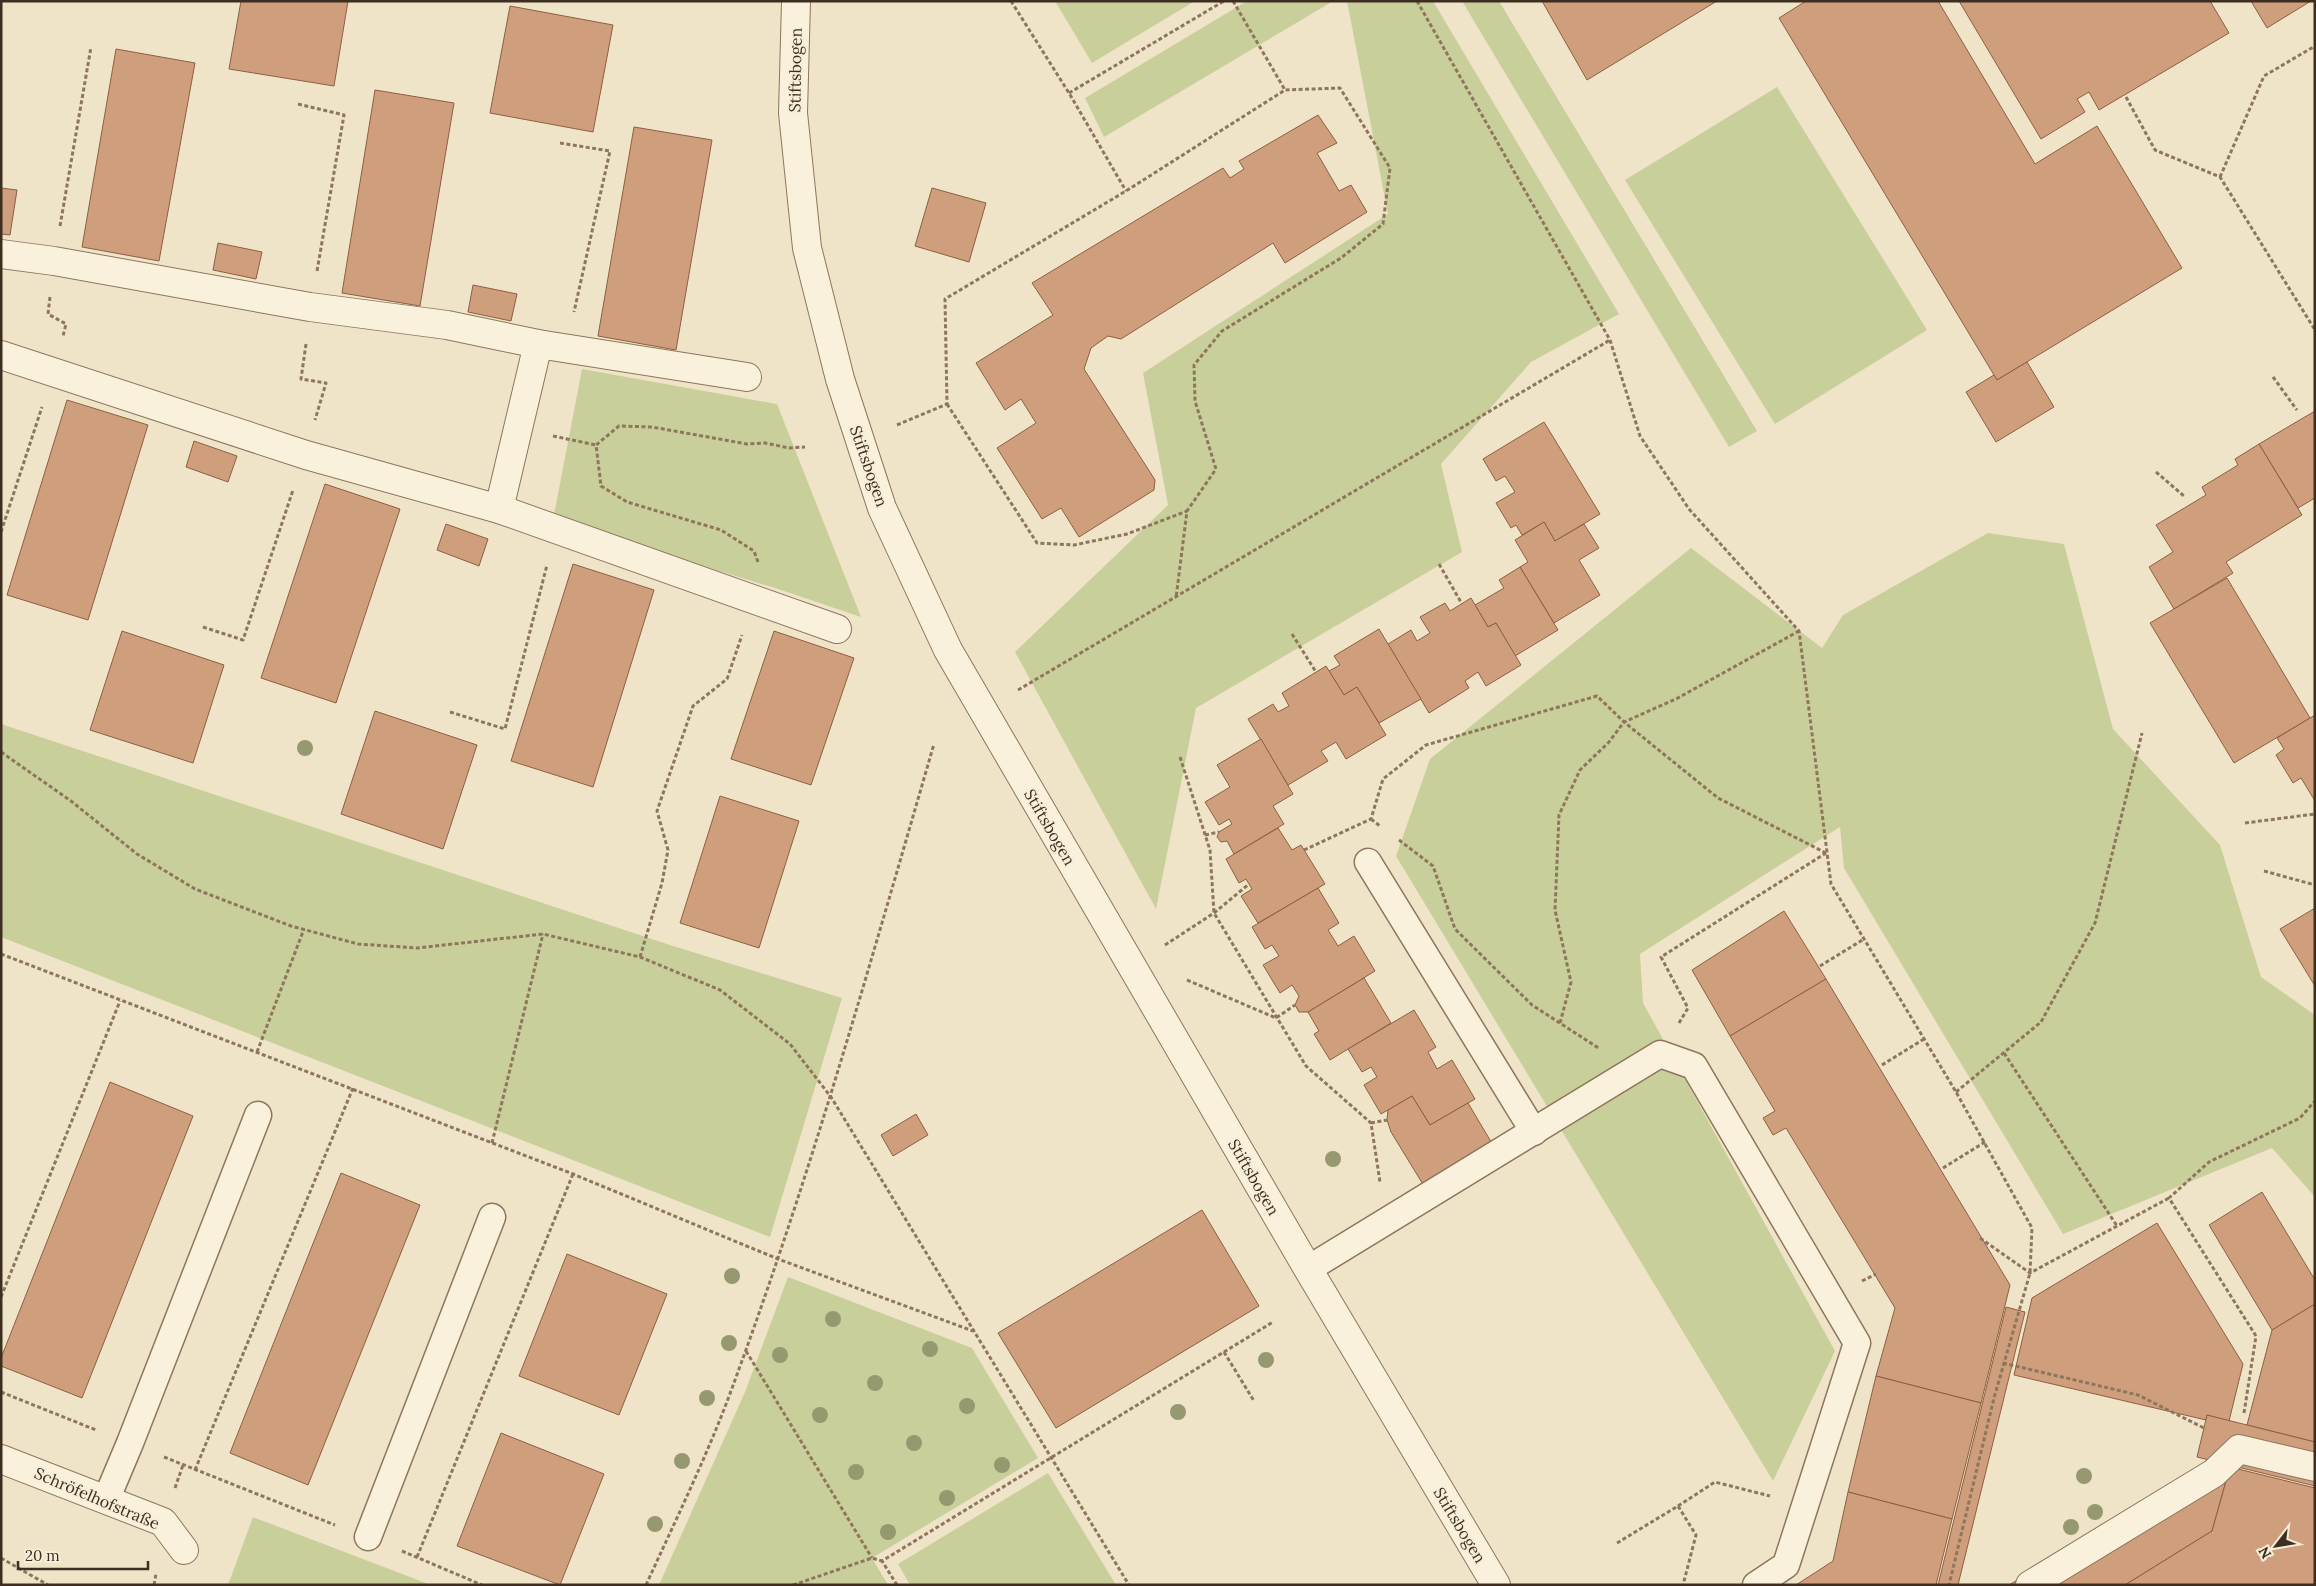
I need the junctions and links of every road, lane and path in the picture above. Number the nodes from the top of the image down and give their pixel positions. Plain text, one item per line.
1 (796, 1) edge
2 (1011, 1) edge
3 (1224, 1) edge
4 (1233, 1) edge
5 (1417, 1) edge
6 (91, 46) dead end
7 (2315, 46) edge
8 (1285, 90) junction
9 (1069, 93) junction
10 (2126, 97) dead end
11 (298, 104) dead end
12 (560, 144) dead end
13 (2220, 177) junction
14 (1126, 191) junction
15 (1, 254) edge
16 (54, 261) junction
17 (310, 308) junction
18 (2315, 330) edge
19 (1610, 340) junction
20 (538, 344) junction
21 (566, 347) junction
22 (1, 356) edge
23 (747, 377) dead end
24 (2273, 378) dead end
25 (947, 404) junction
26 (2297, 410) dead end
27 (897, 425) dead end
28 (518, 429) junction
29 (596, 445) junction
30 (805, 447) dead end
31 (2156, 472) dead end
32 (2184, 496) dead end
33 (499, 509) junction
34 (1187, 511) junction
35 (556, 531) junction
36 (1438, 564) dead end
37 (1176, 598) junction
38 (754, 600) junction
39 (1462, 604) dead end
40 (837, 628) dead end
41 (1799, 631) junction
42 (1292, 634) dead end
43 (1316, 672) dead end
44 (1018, 690) dead end
45 (450, 712) dead end
46 (1624, 722) junction
47 (2142, 733) dead end
48 (934, 744) dead end
49 (1, 752) edge
50 (1180, 757) dead end
51 (2315, 814) edge
52 (1371, 819) junction
53 (2245, 823) dead end
54 (1385, 830) dead end
55 (1219, 832) dead end
56 (1205, 835) junction
57 (1392, 835) dead end
58 (1304, 850) dead end
59 (1827, 853) junction
60 (1368, 862) dead end
61 (2264, 871) dead end
62 (1249, 884) dead end
63 (2315, 885) edge
64 (1214, 913) junction
65 (304, 929) junction
66 (543, 934) junction
67 (1864, 939) junction
68 (1165, 945) dead end
69 (1, 954) edge
70 (640, 957) junction
71 (1820, 966) dead end
72 (1187, 980) dead end
73 (120, 1001) junction
74 (1295, 1005) dead end
75 (1276, 1018) junction
76 (1560, 1023) junction
77 (1924, 1039) junction
78 (257, 1052) junction
79 (2004, 1053) junction
80 (1660, 1054) junction
81 (1882, 1065) dead end
82 (1634, 1071) junction
83 (353, 1088) junction
84 (1956, 1092) junction
85 (831, 1097) junction
86 (2315, 1101) edge
87 (258, 1116) dead end
88 (1387, 1120) dead end
89 (1371, 1122) junction
90 (1534, 1132) junction
91 (1985, 1142) junction
92 (492, 1143) junction
93 (1943, 1168) dead end
94 (572, 1174) junction
95 (2169, 1198) junction
96 (492, 1217) dead end
97 (1385, 1223) junction
98 (2117, 1226) junction
99 (1980, 1238) dead end
100 (778, 1259) junction
101 (1308, 1270) junction
102 (2030, 1273) junction
103 (1, 1297) edge
104 (1273, 1322) dead end
105 (974, 1332) junction
106 (746, 1350) junction
107 (1224, 1352) junction
108 (2003, 1363) junction
109 (1, 1392) edge
110 (1254, 1401) dead end
111 (130, 1444) junction
112 (2239, 1449) junction
113 (1, 1458) edge
114 (1051, 1458) junction
115 (2315, 1467) edge
116 (195, 1470) junction
117 (106, 1500) junction
118 (1805, 1505) junction
119 (1678, 1506) junction
120 (368, 1537) junction
121 (1617, 1543) dead end
122 (184, 1550) dead end
123 (417, 1557) junction
124 (1, 1558) edge
125 (872, 1558) junction
126 (882, 1561) junction
127 (48, 1585) edge
128 (482, 1585) edge
129 (646, 1585) edge
130 (793, 1585) edge
131 (897, 1585) edge
132 (1129, 1585) edge
133 (1496, 1585) edge
134 (1683, 1585) edge
135 (1756, 1585) edge
136 (1949, 1585) edge
137 (2030, 1585) edge

1 - 101 street, Stiftsbogen
2 - 9 path
3 - 9 path
4 - 8 path
5 - 19 path
6 - 16 path
7 - 13 path
8 - 14 path
8 - 34 path
9 - 14 path
10 - 13 path
11 - 17 path
12 - 21 path
13 - 18 path
14 - 25 path
15 - 16 street
16 - 17 street
17 - 20 street
19 - 37 path
19 - 41 path
20 - 21 street
20 - 28 street
21 - 23 street
22 - 33 street
24 - 26 path
25 - 27 path
25 - 34 path
28 - 29 path
28 - 33 street
29 - 30 path
29 - 38 path
31 - 32 path
33 - 35 street
34 - 37 path
35 - 38 street
35 - 45 path
36 - 39 path
37 - 44 path
38 - 40 street
38 - 70 path
41 - 46 path
41 - 59 path
42 - 43 path
46 - 52 path
46 - 59 path
46 - 76 path
47 - 79 path
48 - 85 path
49 - 65 path
50 - 56 path
51 - 53 path
52 - 54 path
52 - 58 path
55 - 56 path
56 - 64 path
57 - 76 path
59 - 67 path
59 - 80 path
60 - 90 lane
61 - 63 path
62 - 64 path
64 - 68 path
64 - 75 path
65 - 66 path
65 - 78 path
66 - 70 path
66 - 92 path
67 - 71 path
67 - 77 path
69 - 73 path
70 - 85 path
72 - 75 path
73 - 78 path
73 - 103 path
74 - 75 path
75 - 89 path
76 - 82 path
77 - 81 path
77 - 84 path
78 - 83 path
79 - 84 path
79 - 98 path
80 - 82 lane
80 - 118 lane
82 - 90 lane
83 - 92 path
83 - 116 path
84 - 91 path
85 - 100 path
85 - 105 path
86 - 95 path
87 - 111 lane
88 - 89 path
89 - 97 path
90 - 97 lane
91 - 93 path
91 - 102 path
92 - 94 path
94 - 100 path
94 - 123 path
95 - 98 path
95 - 112 path
96 - 120 lane
97 - 101 lane
98 - 102 path
99 - 102 path
100 - 105 path
100 - 106 path
101 - 133 street, Stiftsbogen
102 - 108 path
104 - 107 path
105 - 114 path
106 - 125 path
106 - 129 path
107 - 110 path
107 - 114 path
108 - 112 path
108 - 136 path
109 - 111 path
111 - 116 path
111 - 117 lane
112 - 115 street
112 - 137 street
113 - 117 street, Schröfelhofstraße
114 - 126 path
114 - 132 path
116 - 120 path
117 - 122 street, Schröfelhofstraße
118 - 119 path
118 - 135 lane
119 - 121 path
119 - 134 path
120 - 123 path
123 - 128 path
124 - 127 path
125 - 126 path
125 - 130 path
126 - 131 path

